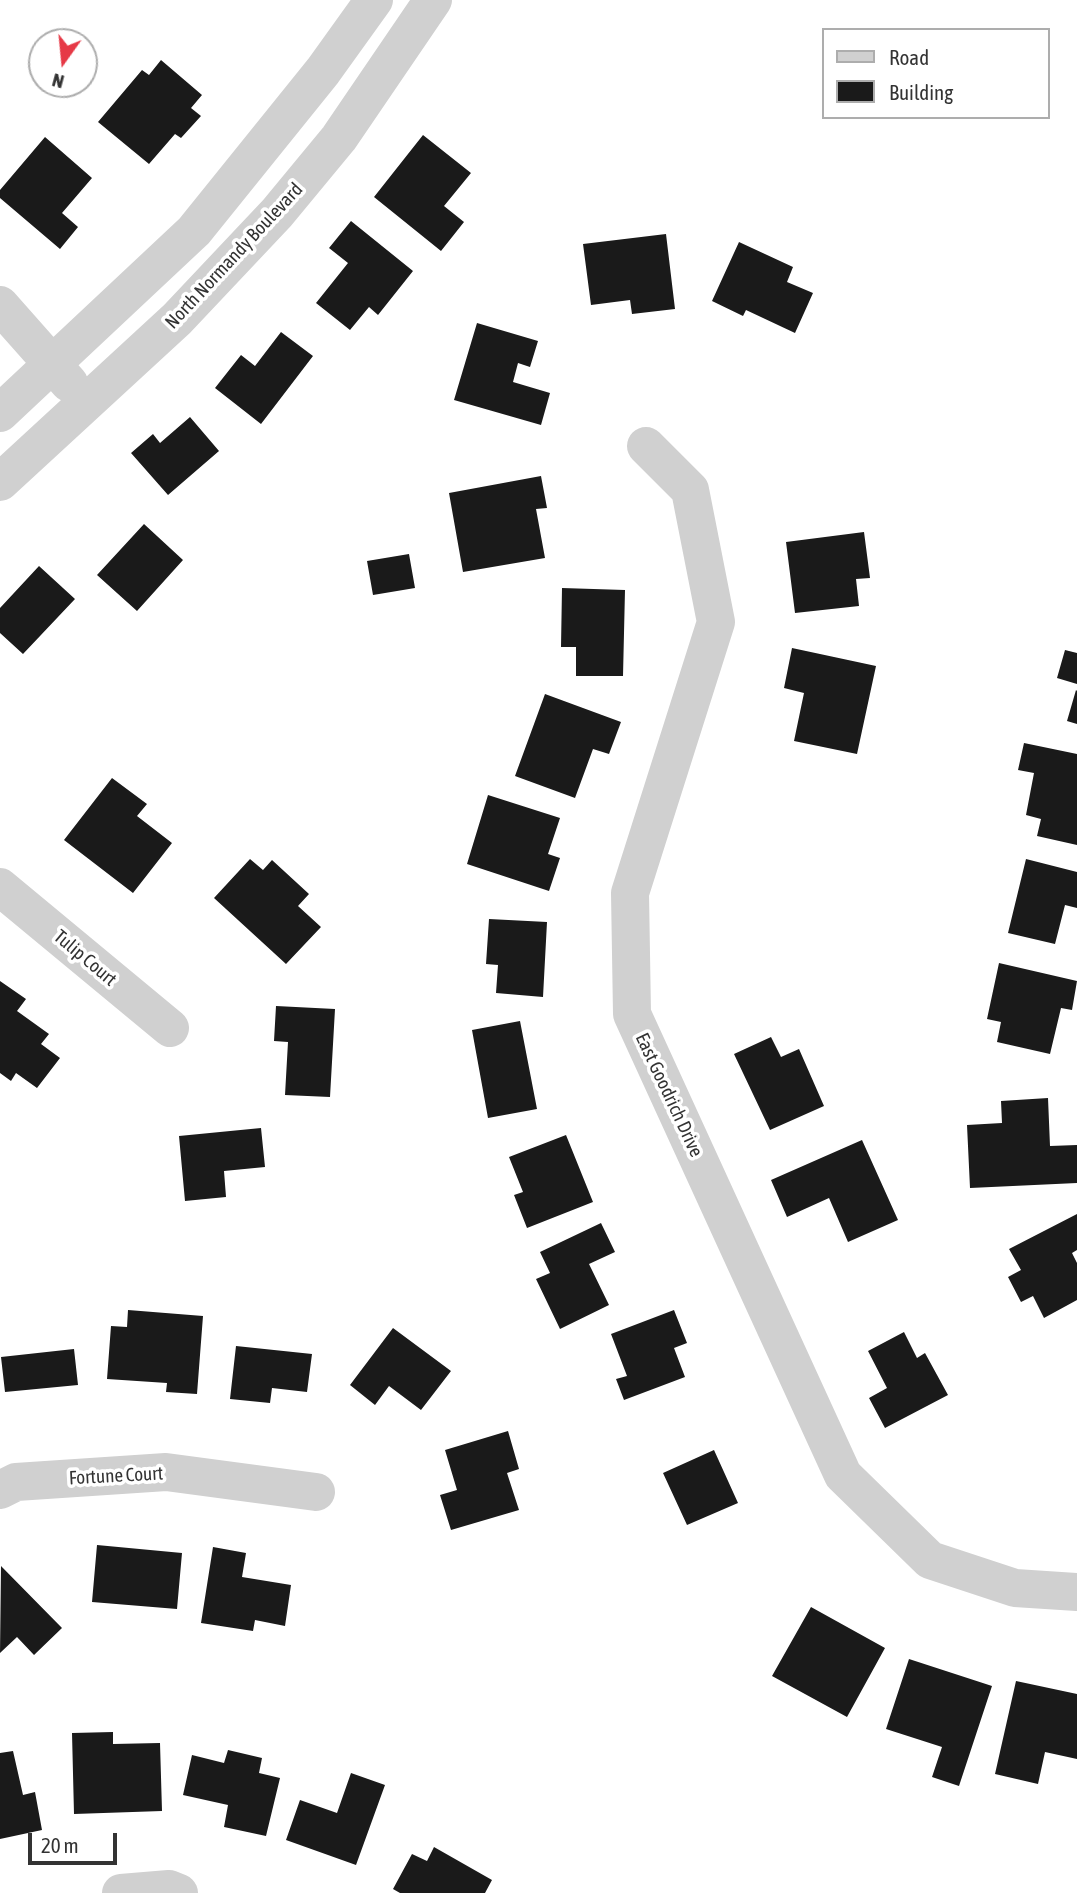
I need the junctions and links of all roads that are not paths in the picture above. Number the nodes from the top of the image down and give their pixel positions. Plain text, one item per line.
1 (374, 0) edge
2 (433, 0) edge
3 (0, 305) edge
4 (55, 363) junction
5 (85, 405) junction
6 (0, 413) edge
7 (646, 446) dead end
8 (0, 482) edge
9 (0, 887) edge
10 (170, 1028) dead end
11 (0, 1490) edge
12 (316, 1492) dead end
13 (1077, 1592) edge
14 (121, 1893) edge
15 (179, 1893) edge

1 - 4 street
2 - 5 street, North Normandy Boulevard
3 - 4 street
4 - 5 street
4 - 6 street
5 - 8 street, North Normandy Boulevard
7 - 13 street, East Goodrich Drive
9 - 10 street, Tulip Court
11 - 12 street, Fortune Court
14 - 15 street

